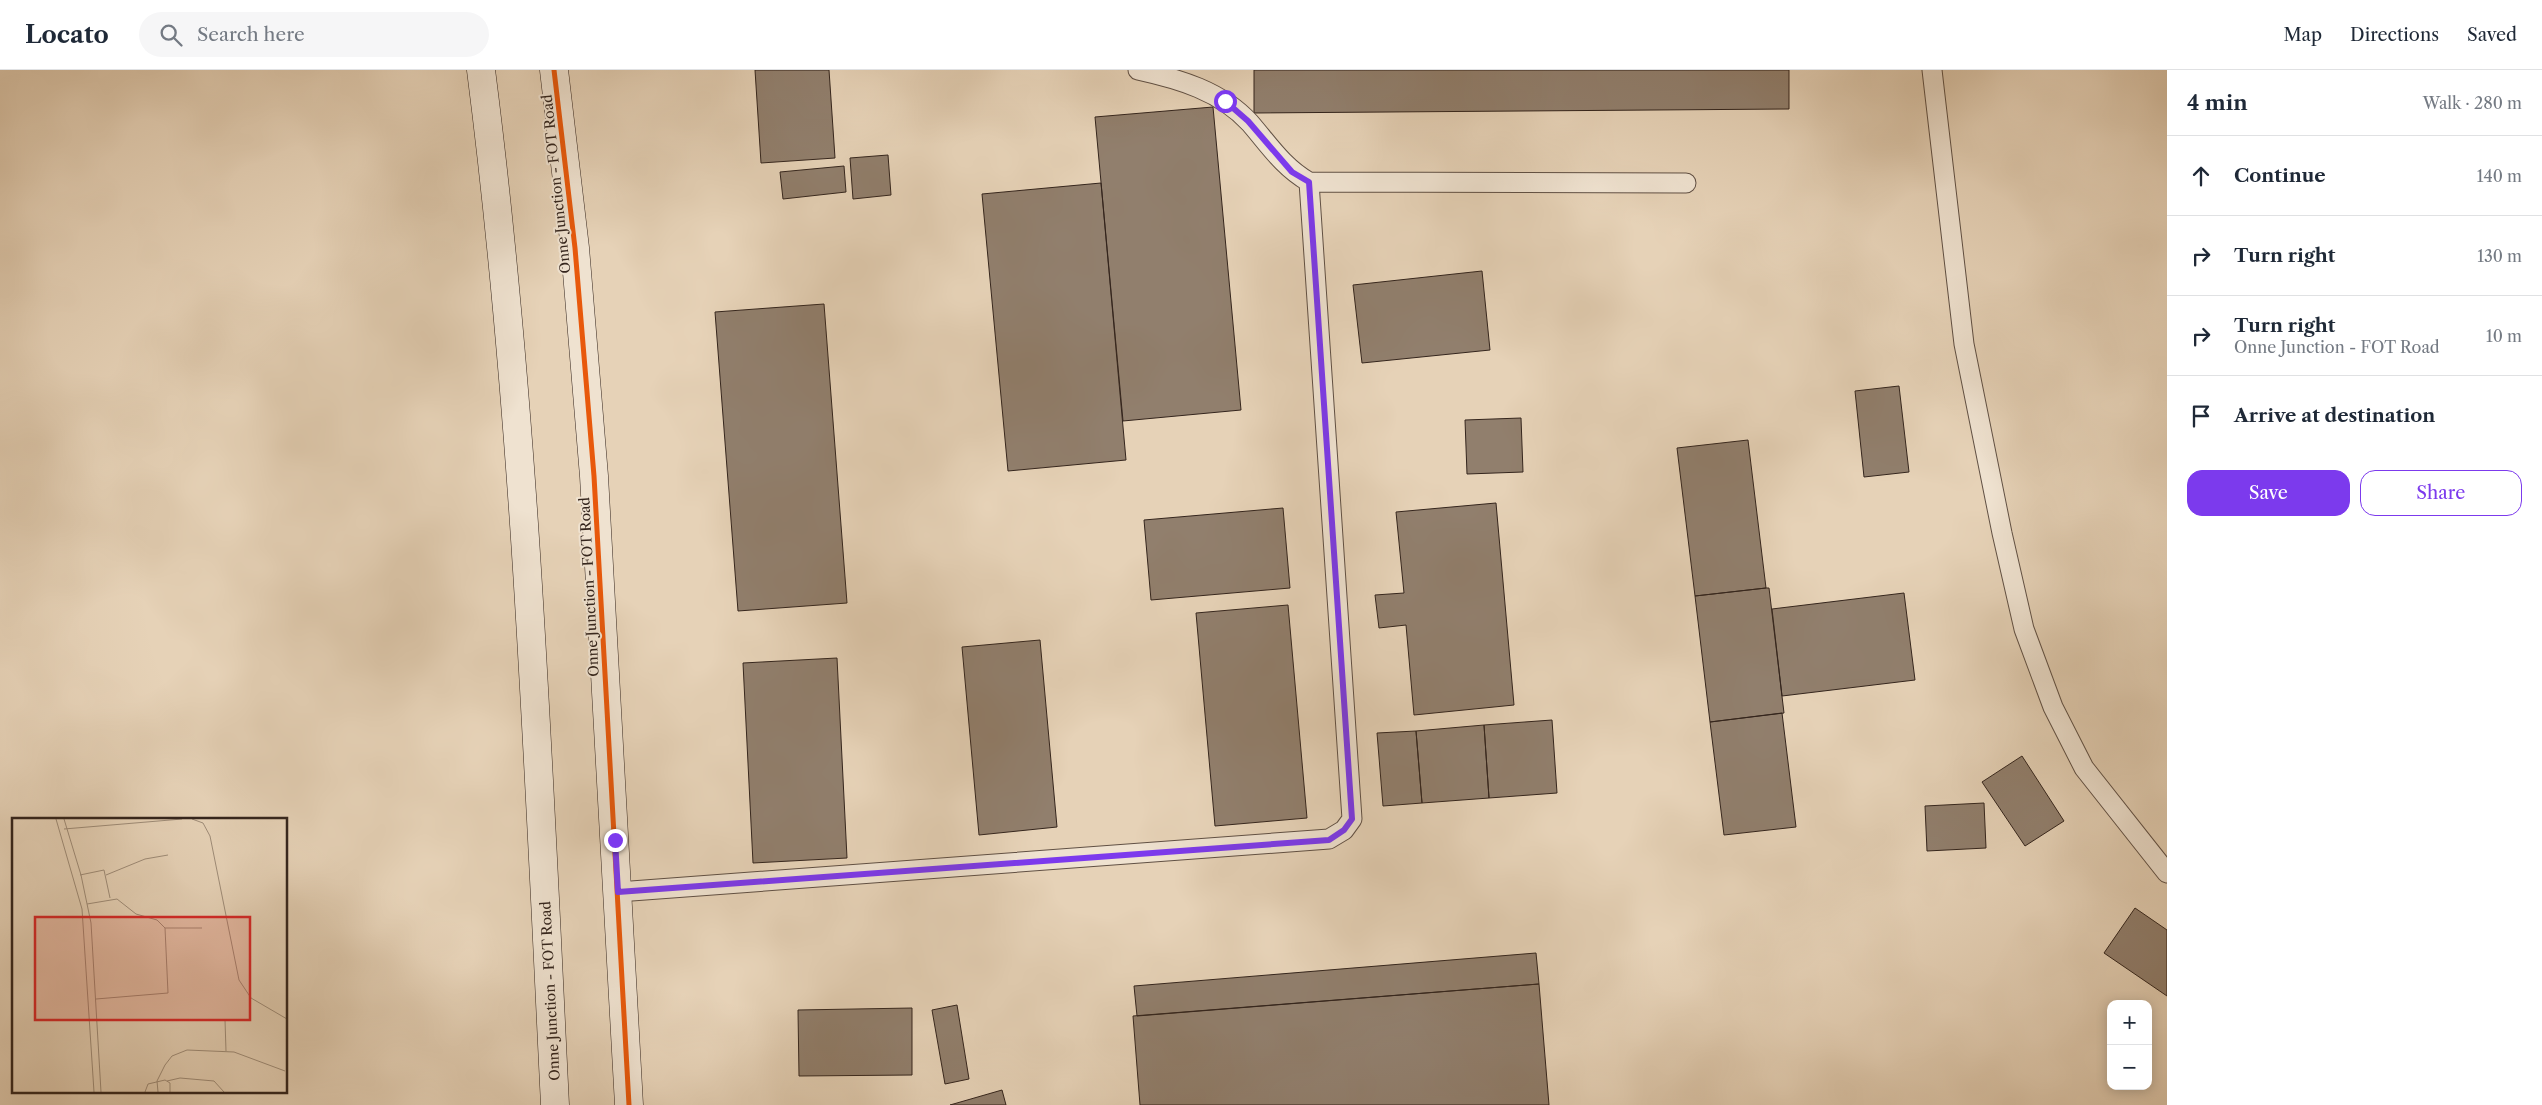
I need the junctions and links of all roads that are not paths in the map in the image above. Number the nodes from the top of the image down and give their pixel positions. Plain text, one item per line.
1 (481, 70) edge
2 (554, 70) edge
3 (1138, 70) edge
4 (1932, 70) edge
5 (1309, 182) junction
6 (1686, 183) dead end
7 (2167, 872) edge
8 (618, 892) junction
9 (555, 1105) edge
10 (629, 1105) edge

1 - 9 street, Onne Junction - FOT Road
2 - 8 street, Onne Junction - FOT Road
3 - 5 lane
4 - 7 lane
5 - 6 lane
5 - 8 lane
8 - 10 street, Onne Junction - FOT Road

